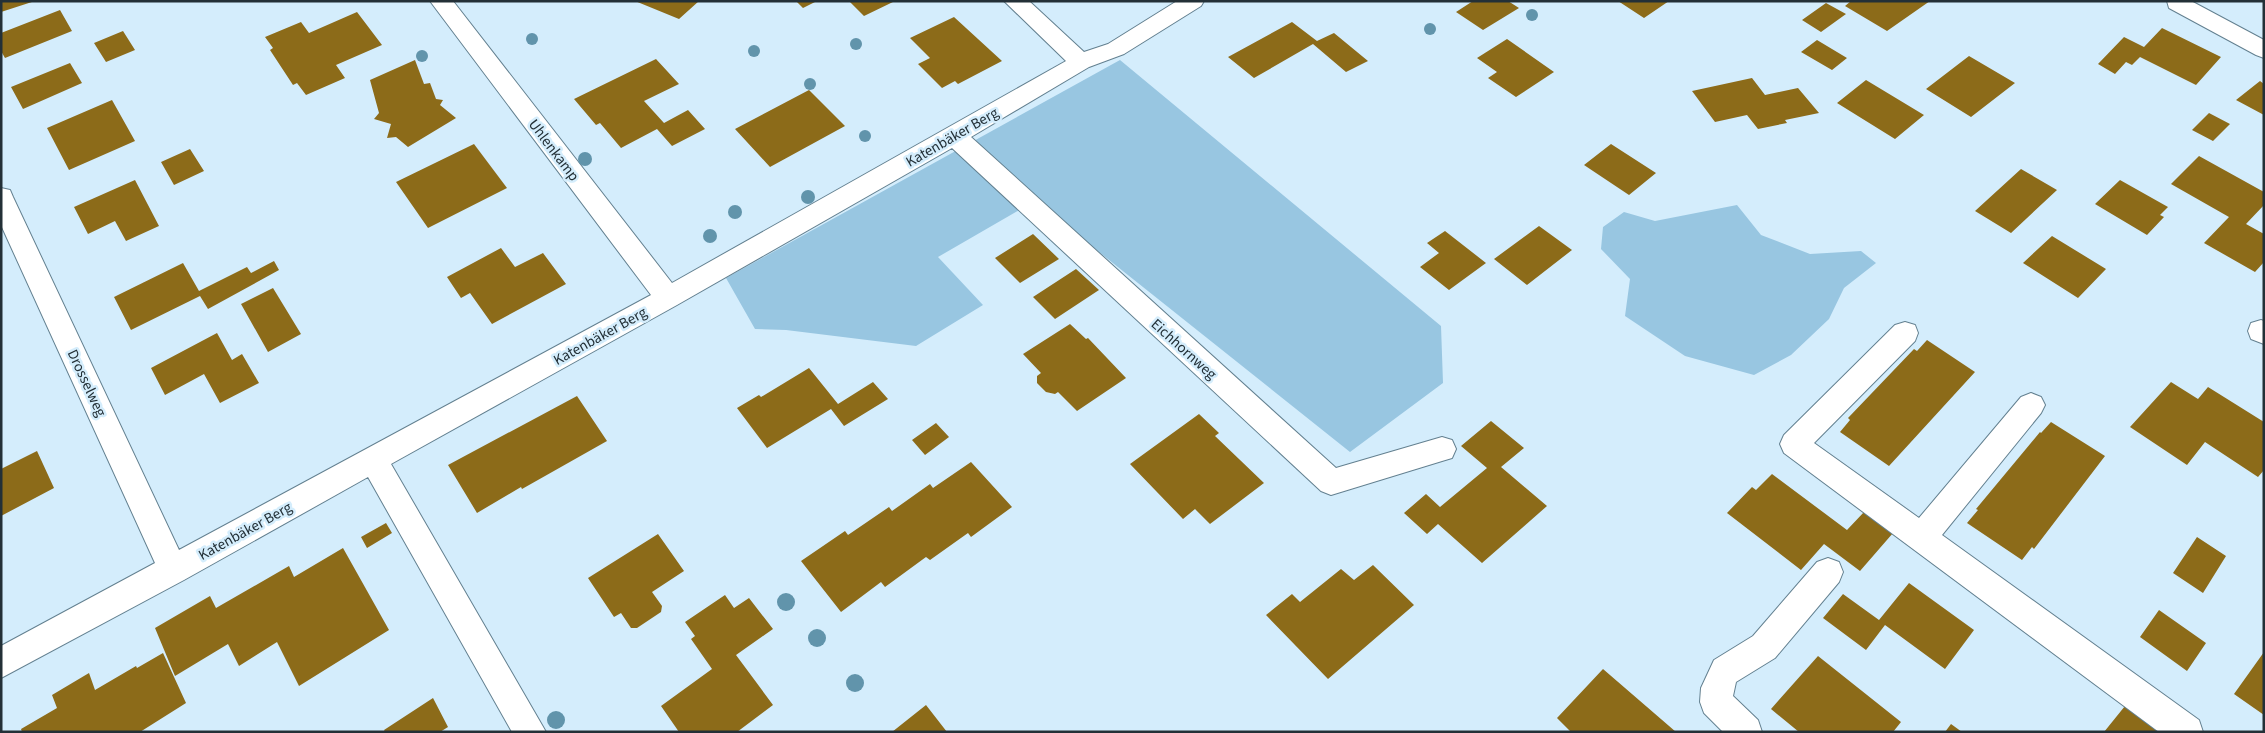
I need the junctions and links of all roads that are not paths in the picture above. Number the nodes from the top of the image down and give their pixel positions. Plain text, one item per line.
1 (441, 1) edge
2 (1015, 1) edge
3 (1193, 1) edge
4 (2177, 3) dead end
5 (2264, 50) edge
6 (1081, 62) junction
7 (954, 136) junction
8 (1, 197) edge
9 (668, 298) junction
10 (1905, 332) dead end
11 (2031, 405) dead end
12 (1442, 449) dead end
13 (374, 461) junction
14 (1922, 537) junction
15 (173, 570) junction
16 (1828, 572) dead end
17 (1, 662) edge
18 (530, 732) edge
19 (1746, 732) edge
20 (2187, 732) edge

1 - 9 street, Uhlenkamp
2 - 6 street
3 - 6 street, Katenbäker Berg
4 - 5 street
6 - 7 street, Katenbäker Berg
7 - 9 street, Katenbäker Berg
7 - 12 street, Eichhornweg
8 - 15 street, Drosselweg
9 - 13 street, Katenbäker Berg
10 - 14 street
11 - 14 street
13 - 15 street, Katenbäker Berg
13 - 18 street
14 - 20 street
15 - 17 street, Katenbäker Berg
16 - 19 street

